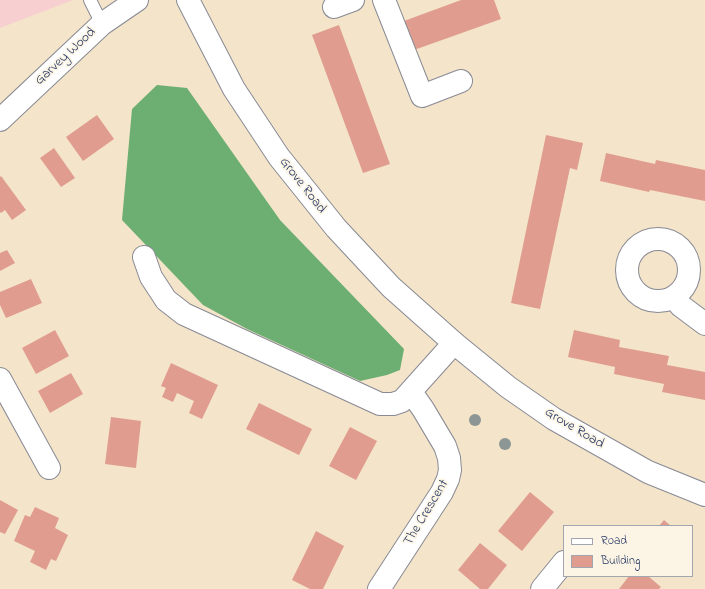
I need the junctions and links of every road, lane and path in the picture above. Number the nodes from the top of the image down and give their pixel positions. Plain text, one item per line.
1 (90, 0) edge
2 (137, 0) edge
3 (188, 0) edge
4 (384, 0) edge
5 (102, 24) junction
6 (461, 81) dead end
7 (0, 120) edge
8 (144, 257) dead end
9 (674, 298) dead end
10 (705, 324) edge
11 (454, 343) junction
12 (0, 379) edge
13 (410, 392) junction
14 (49, 468) dead end
15 (705, 495) edge
16 (563, 563) edge
17 (379, 589) edge
18 (542, 589) edge

1 - 5 lane
2 - 5 street, Garvey Wood
3 - 11 street, Grove Road
4 - 6 street
5 - 7 street, Garvey Wood
8 - 13 street
9 - 10 street
11 - 13 street
11 - 15 street, Grove Road
12 - 14 street
13 - 17 street, The Crescent
16 - 18 street

